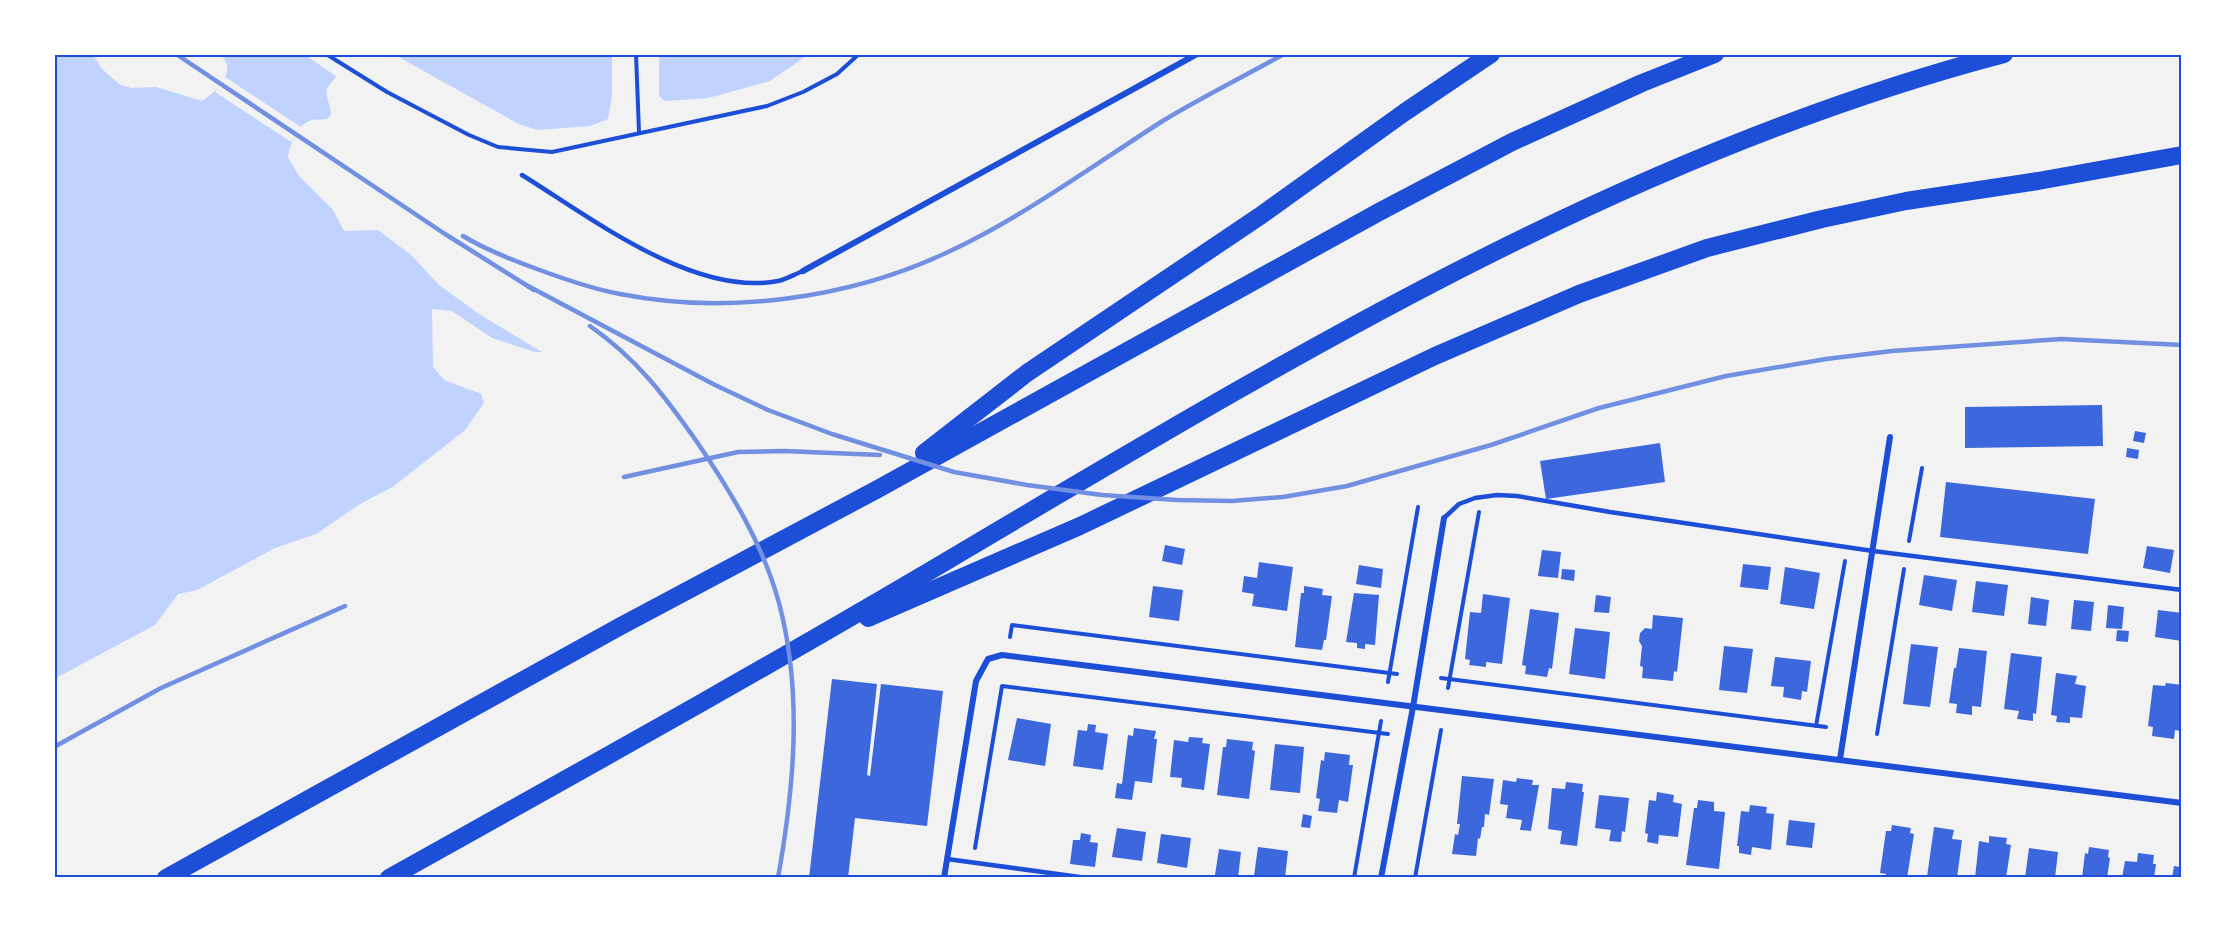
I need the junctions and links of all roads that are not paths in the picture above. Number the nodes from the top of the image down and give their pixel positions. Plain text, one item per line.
1 (1197, 54) edge
2 (1491, 54) edge
3 (1715, 54) edge
4 (2004, 54) edge
5 (2182, 155) edge
6 (522, 175) dead end
7 (803, 271) joint
8 (1890, 437) dead end
9 (876, 490) junction
10 (1444, 518) joint
11 (1873, 551) junction
12 (2182, 590) edge
13 (803, 646) junction
14 (1413, 707) junction
15 (1840, 759) junction
16 (2182, 803) edge
17 (947, 859) junction
18 (166, 878) edge
19 (389, 878) edge
20 (944, 878) edge
21 (1087, 878) edge
22 (1381, 878) edge

1 - 7 street
2 - 9 highway
3 - 9 highway
4 - 13 highway
5 - 13 highway
6 - 7 lane
8 - 11 street
9 - 18 highway
10 - 11 lane
10 - 14 street
11 - 12 lane
11 - 15 street
13 - 19 highway
14 - 15 street
14 - 17 street
14 - 22 street
15 - 16 street
17 - 20 street
17 - 21 lane

